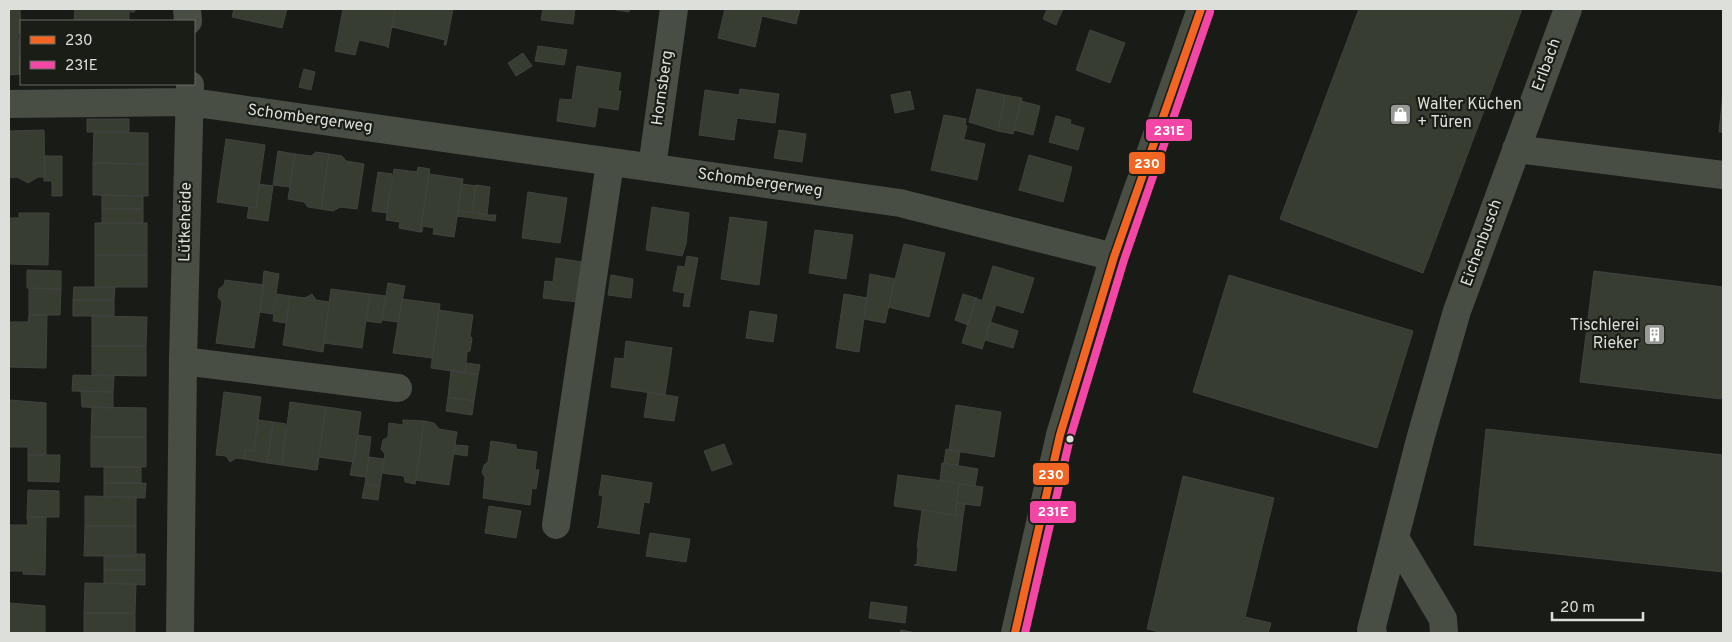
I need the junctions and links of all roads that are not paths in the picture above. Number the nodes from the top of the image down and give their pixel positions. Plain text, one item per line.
1 (674, 9) edge
2 (1201, 9) edge
3 (1568, 9) edge
4 (190, 93) edge
5 (9, 104) edge
6 (1516, 149) junction
7 (610, 163) junction
8 (652, 167) junction
9 (1723, 175) edge
10 (1114, 256) junction
11 (183, 361) junction
12 (398, 388) dead end
13 (556, 525) dead end
14 (1395, 538) junction
15 (180, 633) edge
16 (1015, 633) edge
17 (1373, 633) edge
18 (1444, 633) edge

1 - 8 street, Hornsberg
2 - 10 street
3 - 6 street, Erlbach
4 - 5 street, Schombergerweg
4 - 7 street, Schombergerweg
4 - 11 street, Lütkeheide
6 - 9 street
6 - 14 street, Eichenbusch
7 - 8 street, Schombergerweg
7 - 13 street
8 - 10 street, Schombergerweg
10 - 16 street
11 - 12 street
11 - 15 street, Lütkeheide
14 - 17 street, Eichenbusch
14 - 18 street

